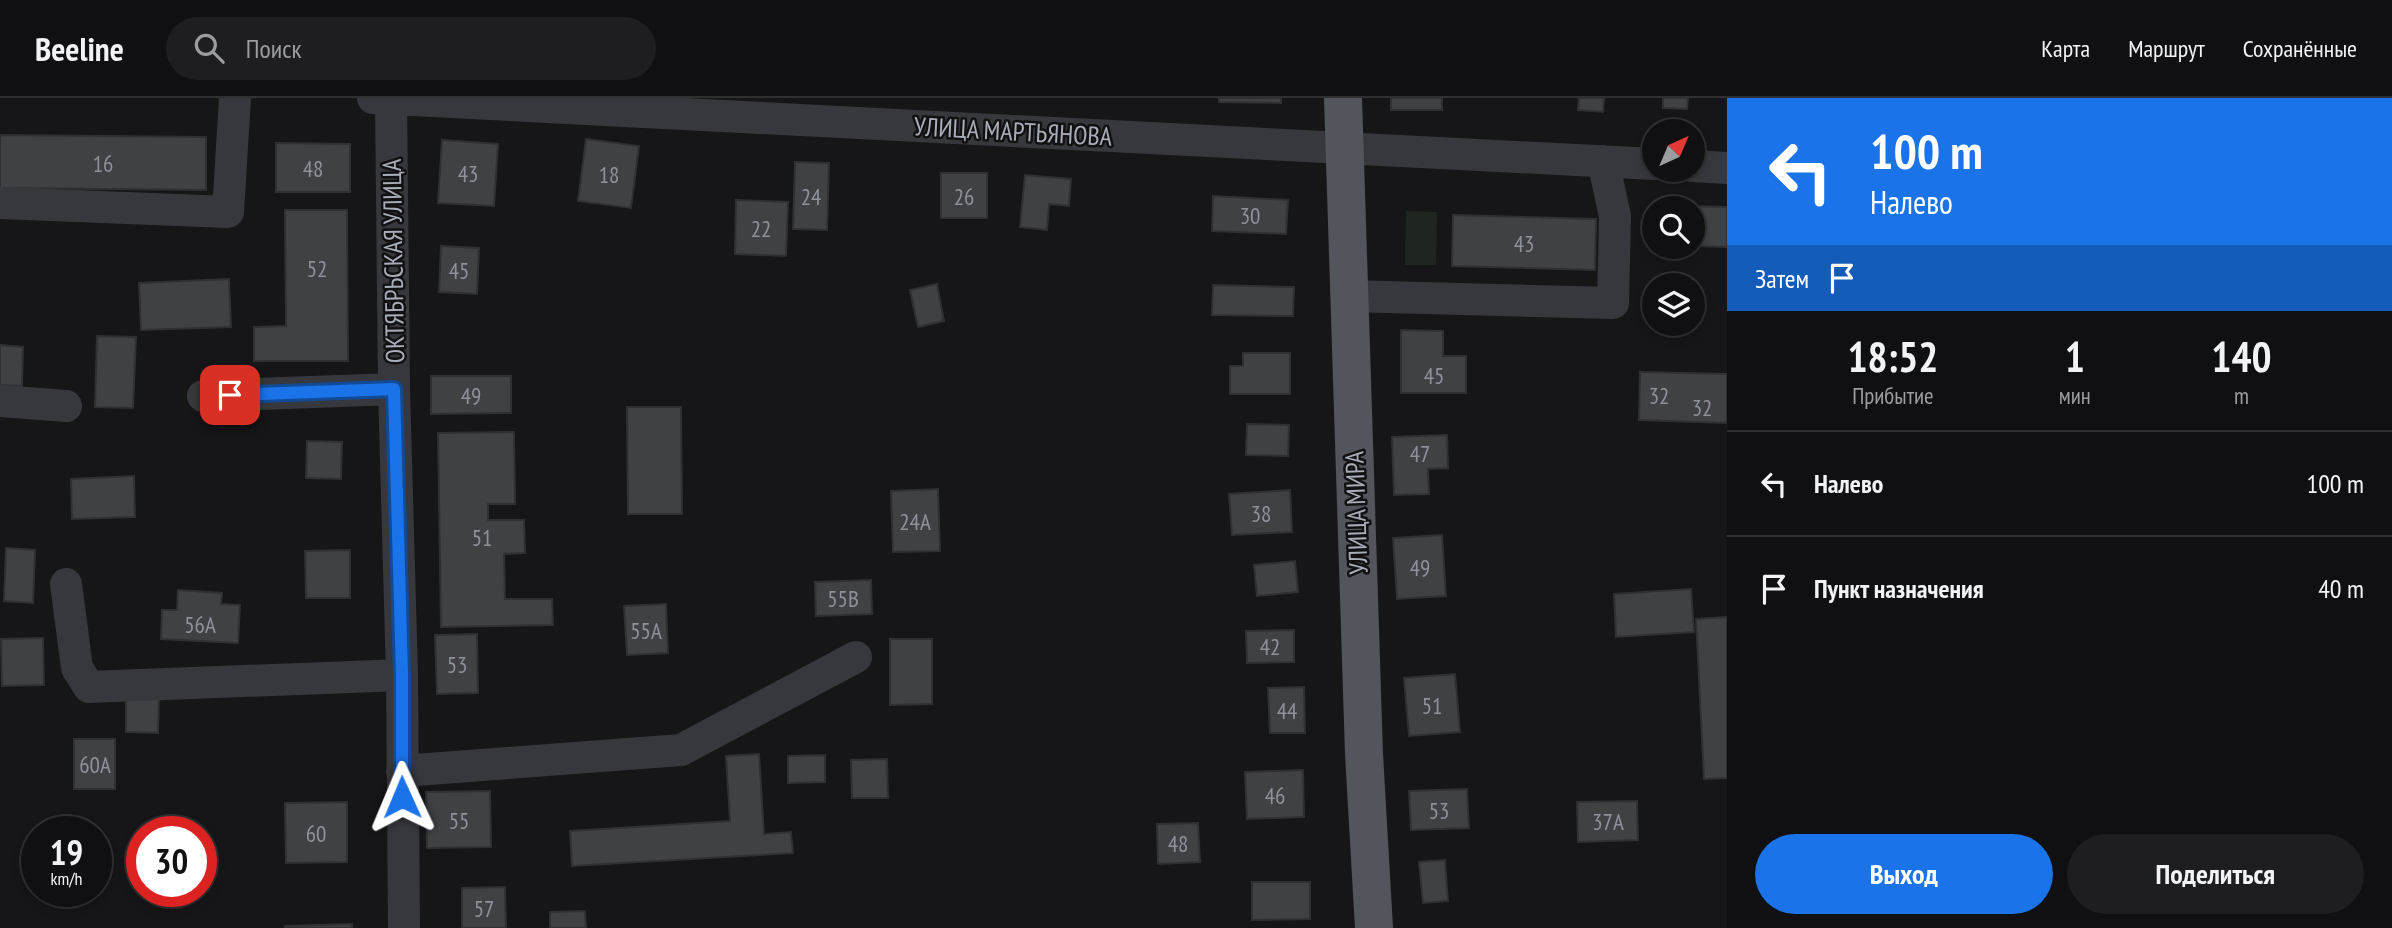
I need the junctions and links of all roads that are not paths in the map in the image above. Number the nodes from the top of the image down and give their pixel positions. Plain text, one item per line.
1 (235, 98) edge
2 (373, 98) edge
3 (391, 98) edge
4 (1343, 98) edge
5 (1344, 148) junction
6 (1603, 161) junction
7 (1642, 163) edge
8 (1705, 167) edge
9 (1727, 168) edge
10 (0, 203) edge
11 (1349, 296) junction
12 (394, 389) junction
13 (203, 396) dead end
14 (0, 401) edge
15 (66, 406) dead end
16 (66, 584) dead end
17 (856, 657) dead end
18 (402, 675) junction
19 (402, 771) junction
20 (404, 928) edge
21 (1374, 928) edge

1 - 10 street
2 - 3 street, УЛИЦА МАРТЬЯНОВА
3 - 5 street, УЛИЦА МАРТЬЯНОВА
3 - 12 street, ОКТЯБРЬСКАЯ УЛИЦА
4 - 5 main road, УЛИЦА МИРА
5 - 6 street, УЛИЦА МАРТЬЯНОВА
5 - 11 main road, УЛИЦА МИРА
6 - 7 street, УЛИЦА МАРТЬЯНОВА
6 - 11 street
8 - 9 street
11 - 21 main road, УЛИЦА МИРА
12 - 13 street
12 - 18 street, ОКТЯБРЬСКАЯ УЛИЦА
14 - 15 street
16 - 18 street
17 - 19 street
18 - 19 street, ОКТЯБРЬСКАЯ УЛИЦА
19 - 20 street, ОКТЯБРЬСКАЯ УЛИЦА

